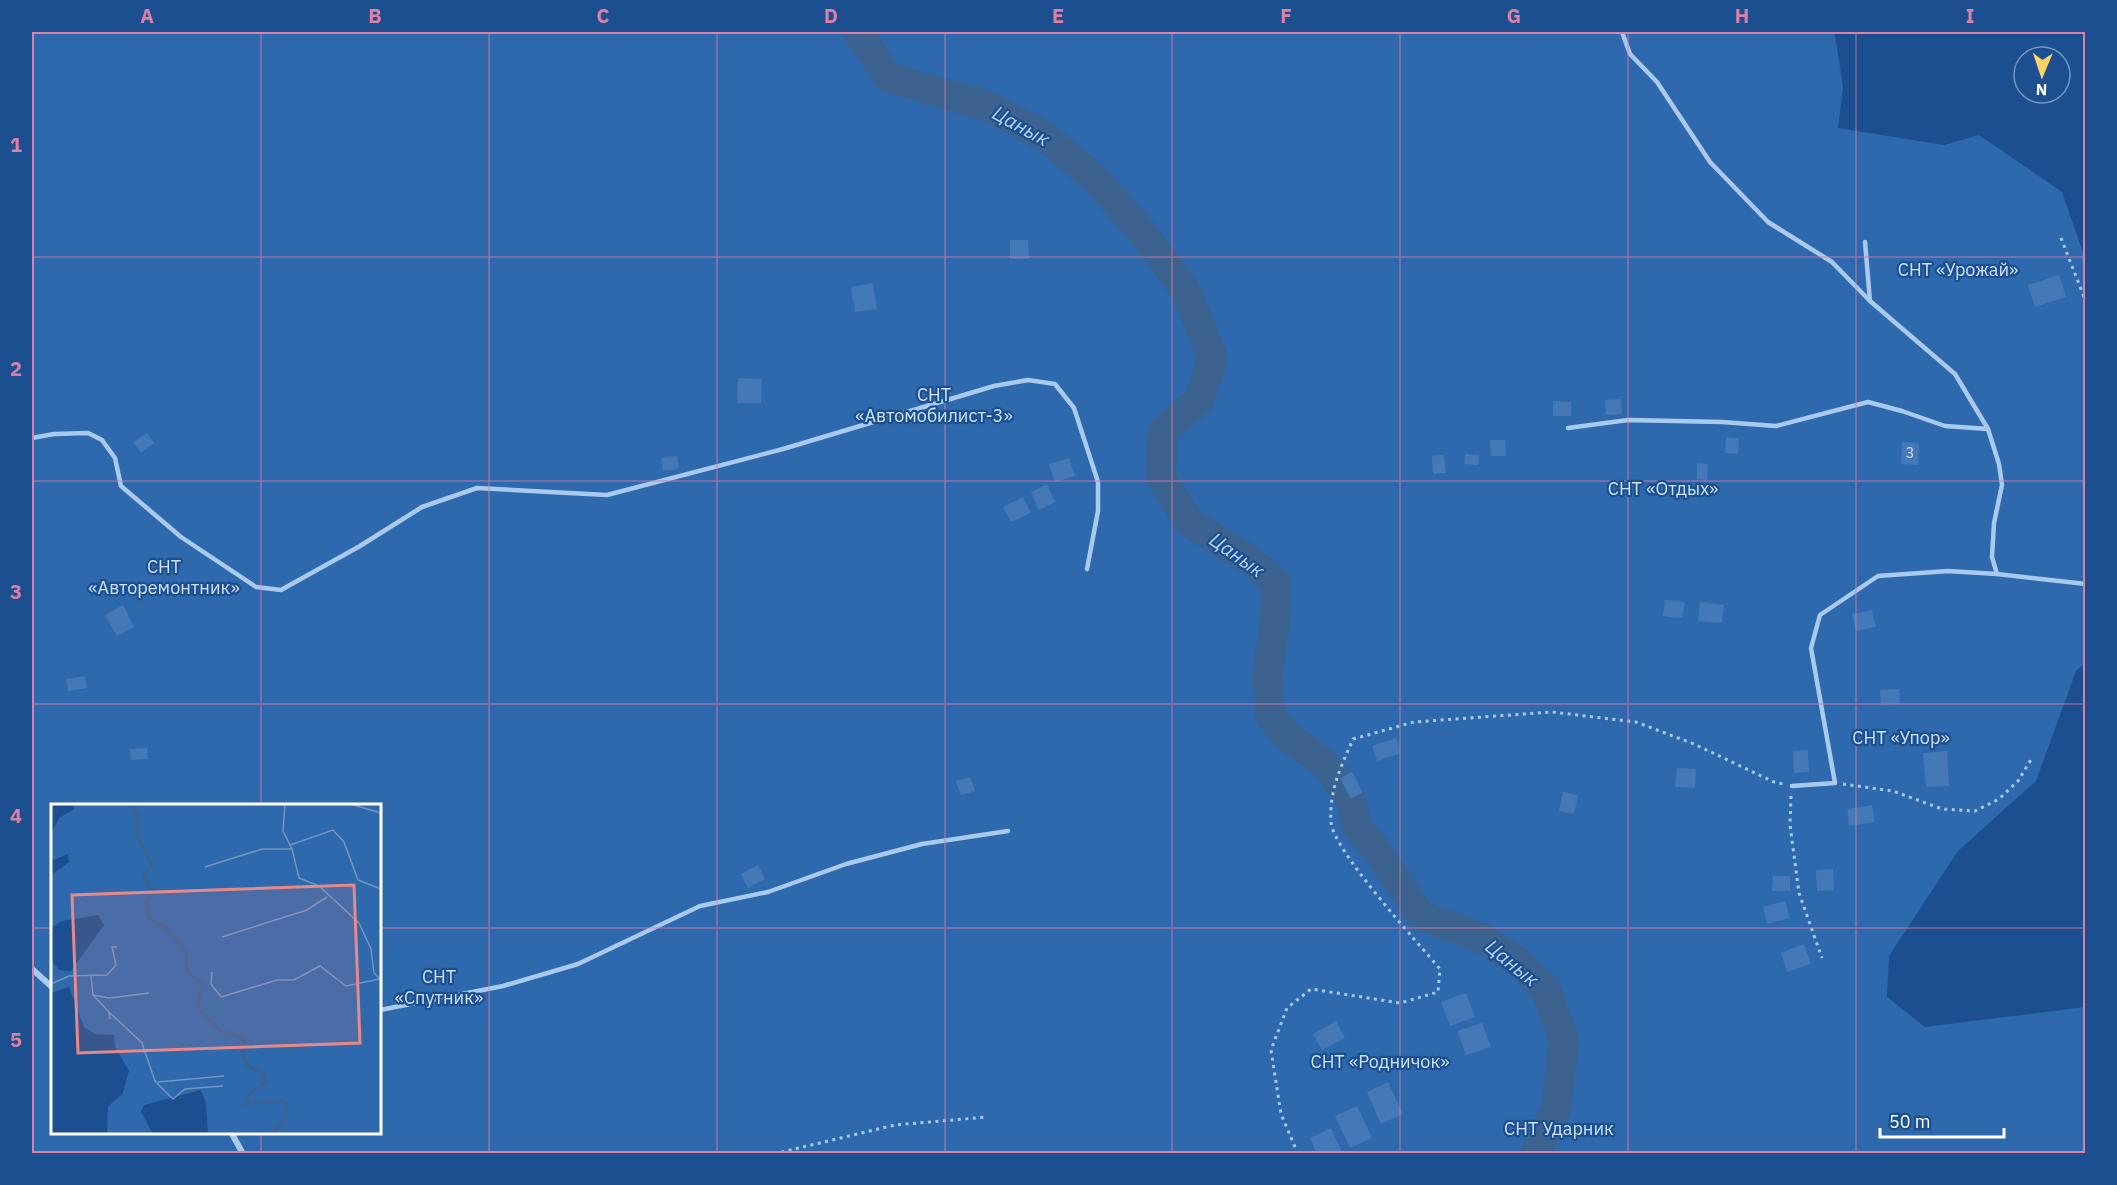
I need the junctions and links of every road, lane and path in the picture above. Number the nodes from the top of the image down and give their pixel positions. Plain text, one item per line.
1 (1622, 32) edge
2 (2061, 237) dead end
3 (1865, 242) dead end
4 (1870, 301) junction
5 (2085, 303) edge
6 (1568, 428) dead end
7 (1988, 429) junction
8 (32, 438) edge
9 (1087, 569) dead end
10 (1997, 574) junction
11 (2085, 584) edge
12 (2032, 758) dead end
13 (1836, 783) junction
14 (1792, 786) junction
15 (1008, 831) dead end
16 (1822, 958) dead end
17 (32, 969) edge
18 (51, 986) edge
19 (381, 1010) edge
20 (987, 1117) dead end
21 (232, 1134) edge
22 (243, 1154) edge
23 (774, 1154) edge
24 (1298, 1154) edge

1 - 4 lane
2 - 5 path
3 - 4 lane
4 - 7 lane
6 - 7 lane
7 - 10 lane
8 - 9 lane
10 - 11 lane
10 - 13 lane
12 - 13 path
13 - 14 lane
14 - 16 path
14 - 24 path
15 - 19 lane
17 - 18 street
20 - 23 path
21 - 22 street

